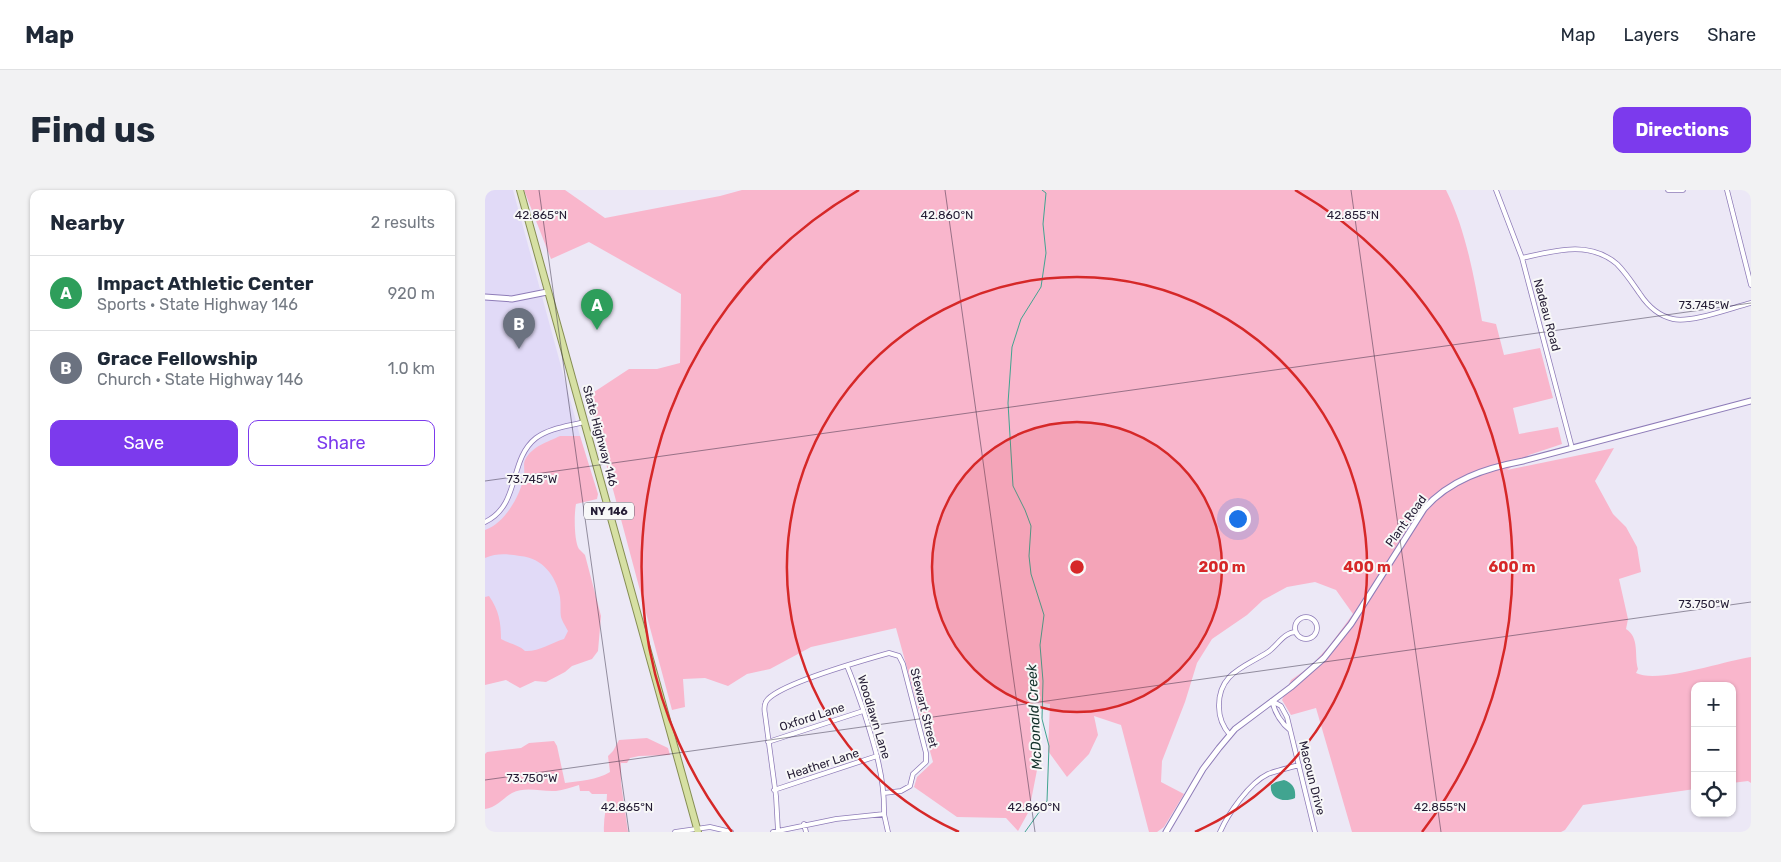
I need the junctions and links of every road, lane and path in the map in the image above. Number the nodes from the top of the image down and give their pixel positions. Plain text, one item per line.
1 (519, 190) edge
2 (1496, 190) edge
3 (1668, 190) edge
4 (1683, 190) edge
5 (1727, 190) edge
6 (1522, 258) junction
7 (1751, 285) edge
8 (547, 292) junction
9 (485, 297) edge
10 (1751, 303) edge
11 (1751, 400) edge
12 (585, 422) junction
13 (1572, 448) junction
14 (485, 522) edge
15 (1296, 632) junction
16 (847, 666) junction
17 (1272, 701) junction
18 (863, 711) junction
19 (1290, 730) junction
20 (1230, 735) junction
21 (768, 742) junction
22 (877, 756) junction
23 (1299, 765) junction
24 (774, 790) junction
25 (885, 793) junction
26 (884, 814) junction
27 (804, 824) junction
28 (698, 831) edge
29 (776, 831) edge
30 (675, 832) edge
31 (731, 832) edge
32 (806, 832) edge
33 (888, 832) edge
34 (1166, 832) edge
35 (1220, 832) edge
36 (1315, 832) edge

1 - 8 main road, State Highway 146 / NY 146
2 - 6 street, Nadeau Road
3 - 4 street
5 - 7 street
6 - 10 street
6 - 13 street, Nadeau Road
8 - 9 street
8 - 12 main road, State Highway 146 / NY 146
11 - 13 street, Plant Road
12 - 14 street
12 - 28 main road, State Highway 146 / NY 146
13 - 17 street, Plant Road
15 - 15 street
15 - 20 street
16 - 18 street, Woodlawn Lane
16 - 21 street, Woodlawn Lane
16 - 25 street, Stewart Street
17 - 19 street, Macoun Drive
17 - 19 street, Macoun Drive
17 - 20 street, Plant Road
18 - 21 street, Oxford Lane
18 - 22 street, Woodlawn Lane
19 - 23 street, Macoun Drive
20 - 34 street, Plant Road
21 - 24 street, Woodlawn Lane
22 - 24 street, Heather Lane
22 - 25 street, Woodlawn Lane
23 - 35 street
23 - 36 street, Macoun Drive
24 - 29 street, Woodlawn Lane
25 - 26 street, Woodlawn Lane
26 - 27 street
26 - 33 street, Woodlawn Lane
27 - 29 street
27 - 32 street
28 - 30 street
28 - 31 street

